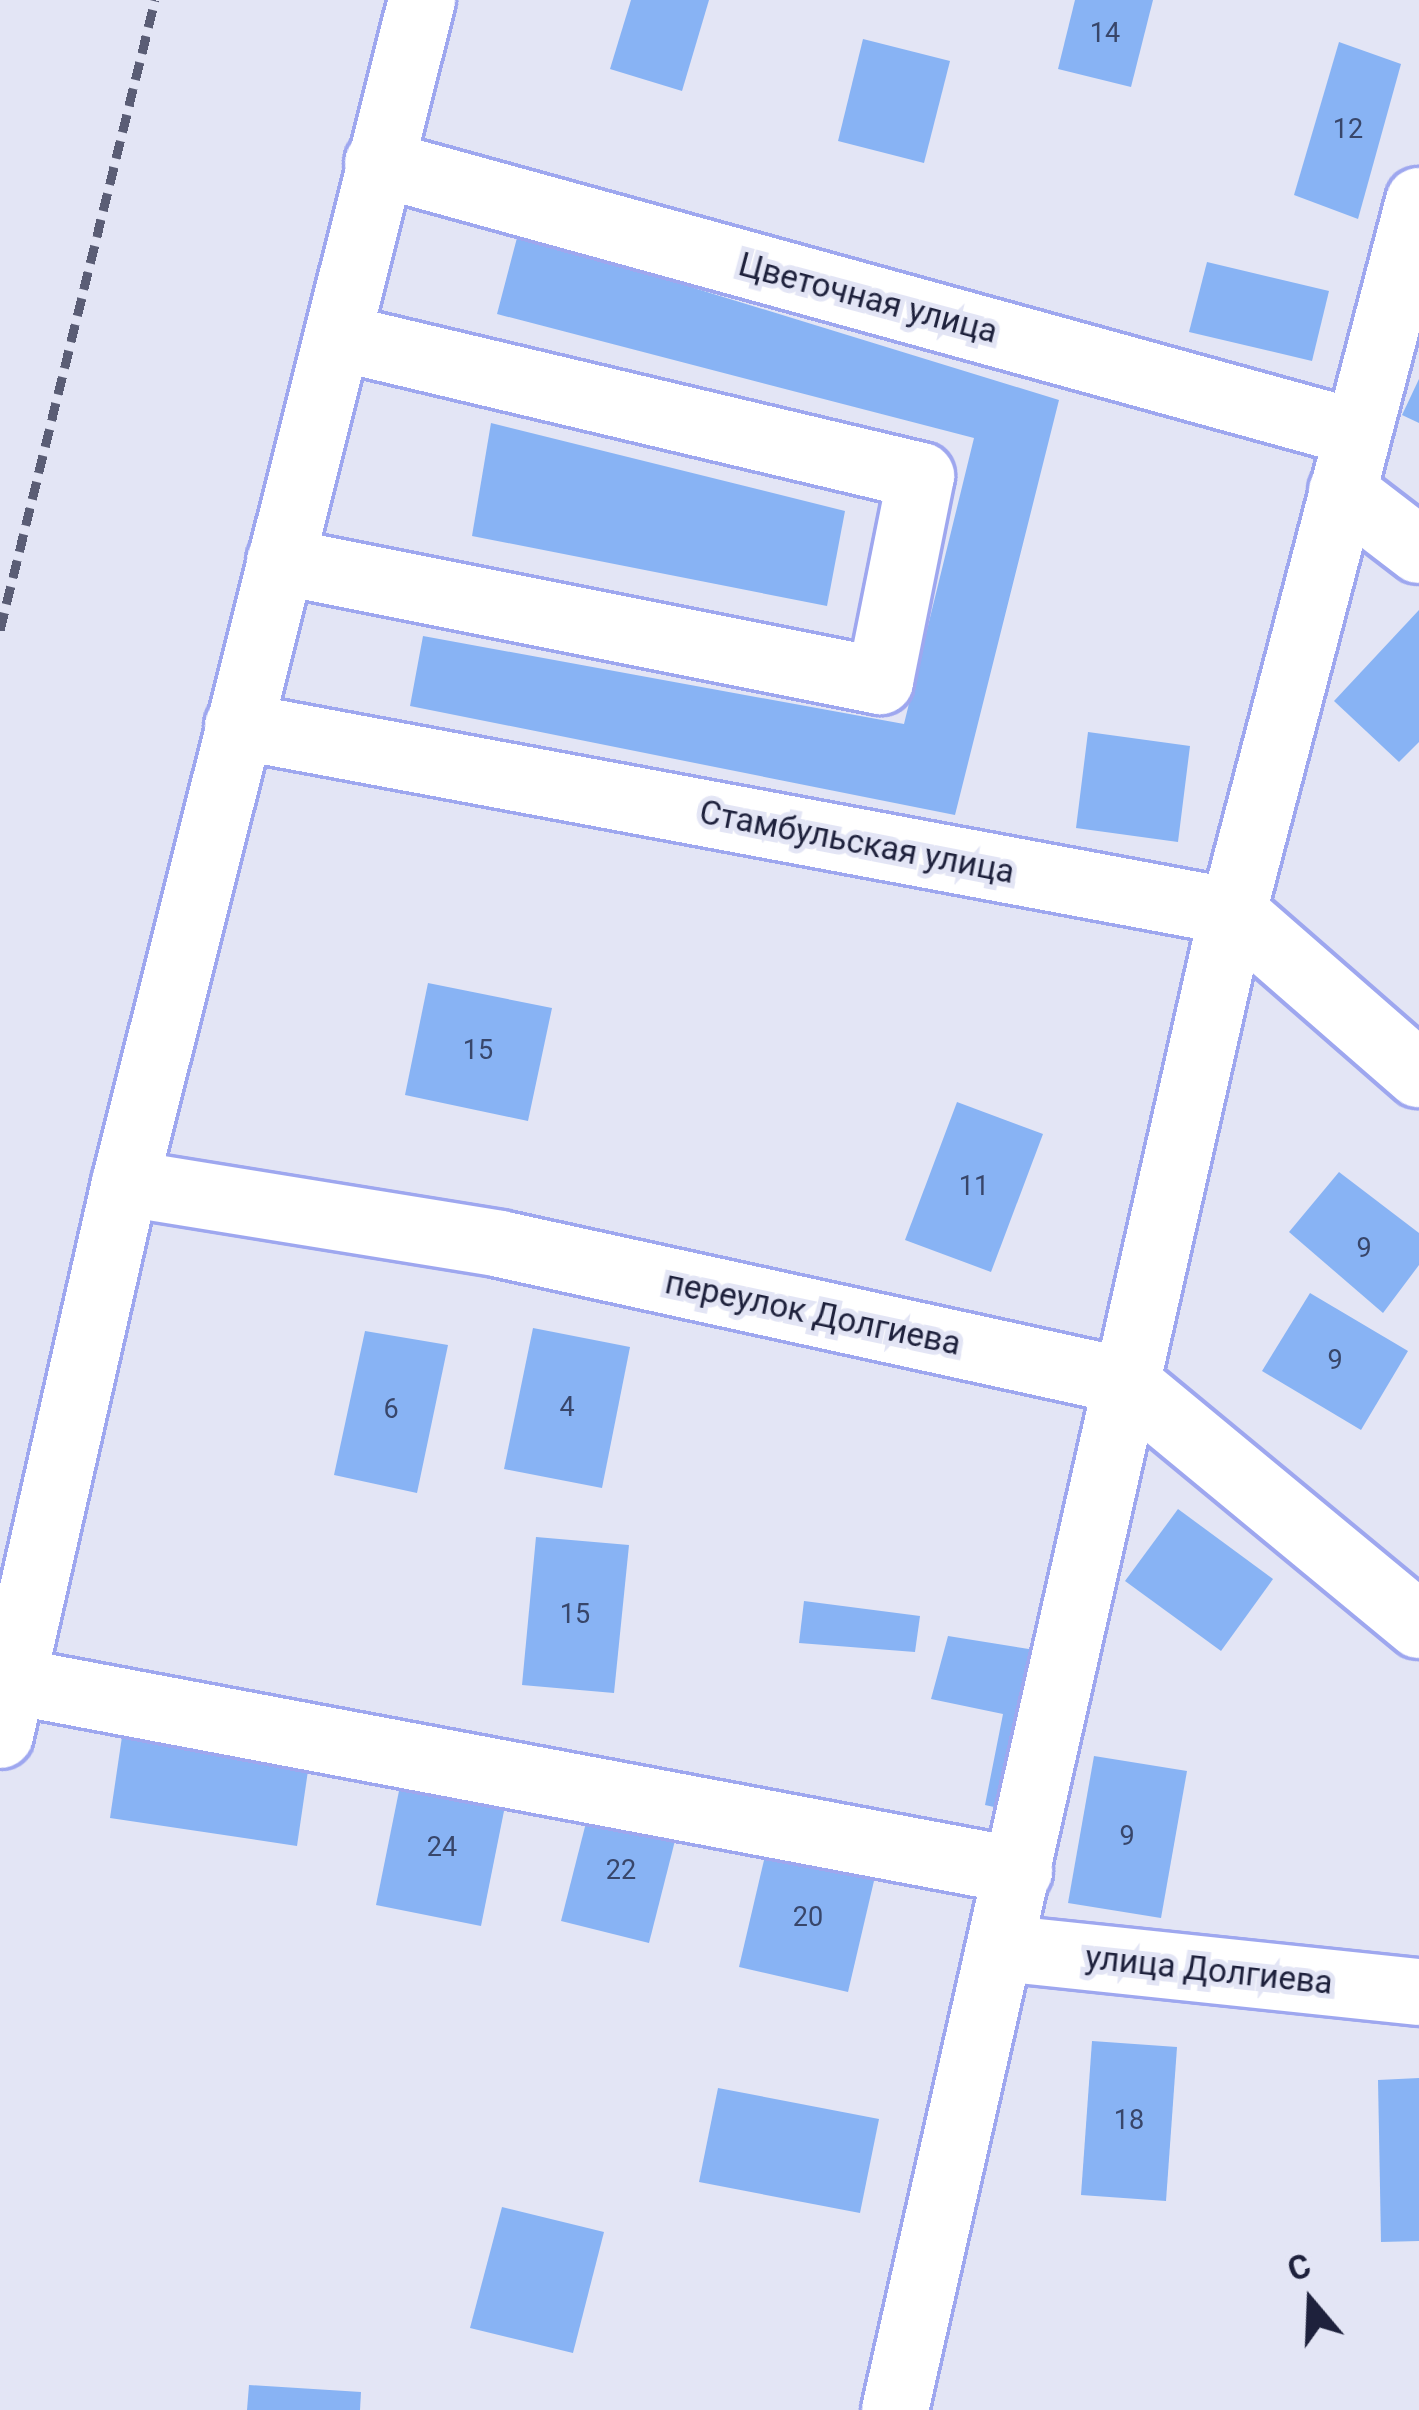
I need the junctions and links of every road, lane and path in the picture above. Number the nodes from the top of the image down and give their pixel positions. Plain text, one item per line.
1 (422, 0) edge
2 (378, 163) junction
3 (1419, 202) edge
4 (337, 337) junction
5 (1350, 462) junction
6 (1419, 550) edge
7 (280, 561) junction
8 (238, 726) junction
9 (1232, 912) junction
10 (1419, 1074) edge
11 (125, 1183) junction
12 (1124, 1381) junction
13 (1419, 1624) edge
14 (7, 1708) edge
15 (1019, 1871) junction
16 (1000, 1948) junction
17 (1419, 1992) edge
18 (895, 2410) edge

1 - 2 street
2 - 4 street
2 - 5 street, Цветочная улица
3 - 5 street
4 - 7 street
4 - 7 street
5 - 6 street, Цветочная улица
5 - 9 street
7 - 8 street
8 - 9 street, Стамбульская улица
8 - 11 street
9 - 10 street
9 - 12 street
11 - 12 street, переулок Долгиева
11 - 14 street
12 - 13 street, переулок Долгиева
12 - 15 street
14 - 15 street
15 - 16 street
16 - 17 street, улица Долгиева
16 - 18 street

